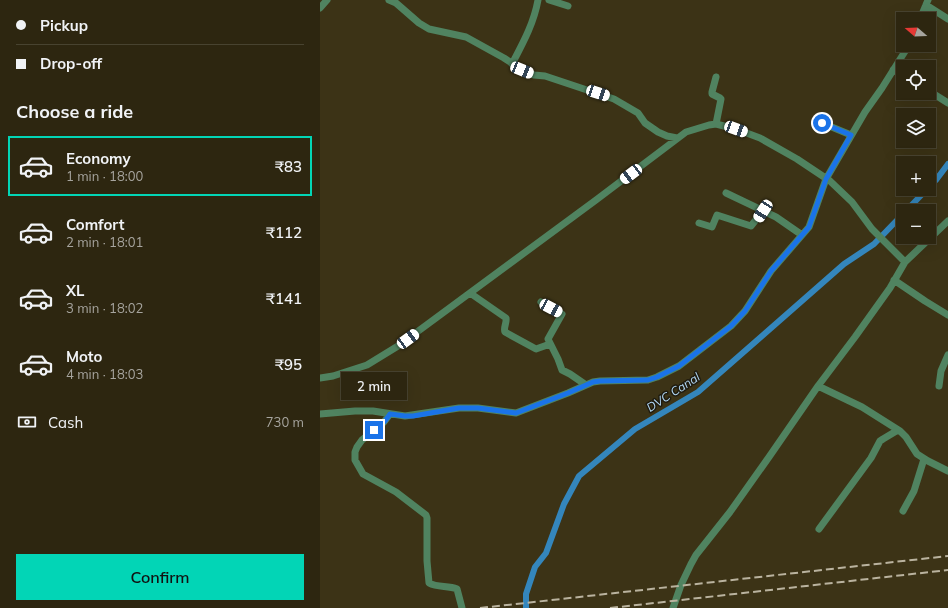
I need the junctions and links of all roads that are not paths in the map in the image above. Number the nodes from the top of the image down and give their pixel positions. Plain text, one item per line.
1 (327, 0) edge
2 (390, 0) edge
3 (538, 0) edge
4 (550, 0) edge
5 (927, 2) edge
6 (568, 6) dead end
7 (320, 8) edge
8 (923, 12) edge
9 (948, 19) edge
10 (905, 52) edge
11 (512, 64) junction
12 (894, 70) joint
13 (716, 77) dead end
14 (936, 95) edge
15 (948, 102) edge
16 (822, 123) dead end
17 (716, 124) junction
18 (851, 135) junction
19 (677, 138) junction
20 (826, 179) junction
21 (726, 193) dead end
22 (763, 211) junction
23 (948, 220) edge
24 (698, 223) dead end
25 (802, 235) junction
26 (905, 262) junction
27 (894, 280) junction
28 (470, 294) junction
29 (541, 302) dead end
30 (948, 315) edge
31 (550, 344) junction
32 (948, 355) edge
33 (320, 378) edge
34 (586, 385) junction
35 (818, 386) junction
36 (939, 386) dead end
37 (320, 414) edge
38 (390, 414) junction
39 (898, 430) junction
40 (924, 459) junction
41 (948, 470) edge
42 (903, 511) dead end
43 (819, 529) dead end
44 (462, 608) edge
45 (673, 608) edge

1 - 7 street
2 - 11 street
3 - 11 street
4 - 6 street
5 - 8 street
5 - 9 street
10 - 12 street
11 - 19 street
12 - 18 street
13 - 17 street
14 - 15 street
16 - 18 street
17 - 19 street
17 - 20 street
18 - 20 street
19 - 28 street
20 - 25 street
20 - 26 street
21 - 22 street
22 - 24 street
22 - 25 street
23 - 26 street
25 - 34 street
26 - 27 street
27 - 30 street
27 - 35 street
28 - 31 street
28 - 33 street
29 - 31 street
31 - 34 street
32 - 36 street
34 - 38 street
35 - 39 street
35 - 45 street
37 - 38 street
38 - 44 street
39 - 40 street
39 - 43 street
40 - 41 street
40 - 42 street

